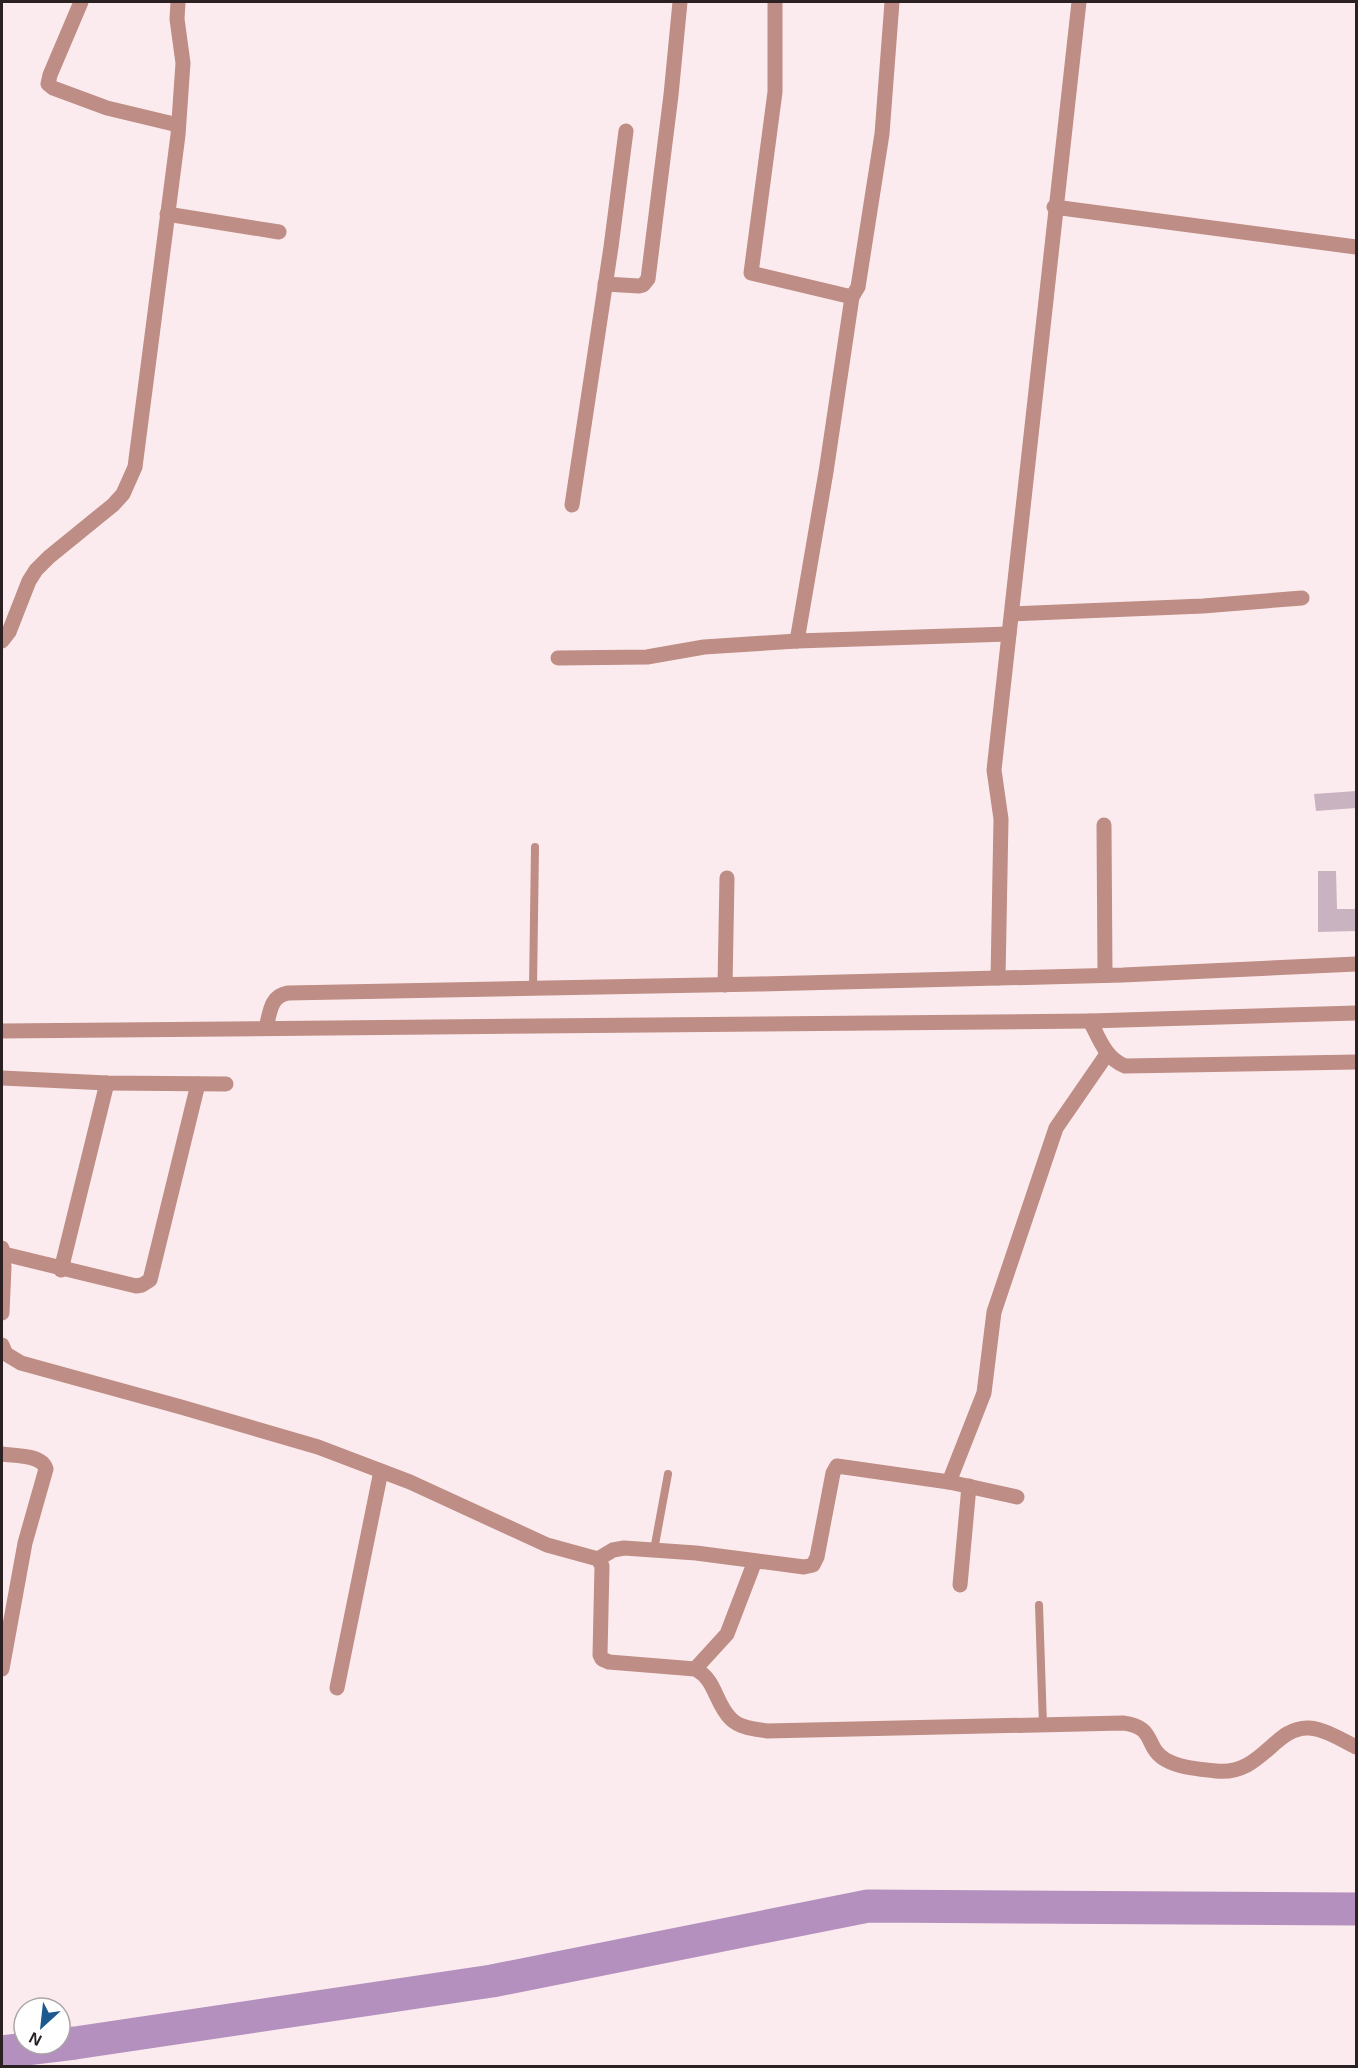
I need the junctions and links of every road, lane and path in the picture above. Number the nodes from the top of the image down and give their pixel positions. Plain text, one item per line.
1 (81, 2) edge
2 (178, 2) edge
3 (680, 2) edge
4 (775, 2) edge
5 (892, 2) edge
6 (1079, 2) edge
7 (178, 125) junction
8 (626, 131) dead end
9 (1055, 208) junction
10 (167, 214) junction
11 (279, 232) dead end
12 (1356, 247) edge
13 (605, 285) junction
14 (852, 297) junction
15 (572, 506) dead end
16 (1302, 598) dead end
17 (1012, 614) junction
18 (1009, 634) junction
19 (2, 641) edge
20 (797, 641) junction
21 (558, 658) dead end
22 (1104, 825) dead end
23 (535, 847) dead end
24 (727, 878) dead end
25 (1356, 964) edge
26 (1105, 975) junction
27 (998, 978) junction
28 (725, 985) junction
29 (533, 988) junction
30 (1356, 1013) edge
31 (1090, 1021) junction
32 (266, 1028) junction
33 (2, 1031) edge
34 (1107, 1054) junction
35 (1356, 1062) edge
36 (2, 1078) edge
37 (107, 1083) junction
38 (198, 1084) junction
39 (226, 1084) dead end
40 (2, 1251) edge
41 (61, 1270) junction
42 (2, 1313) edge
43 (2, 1347) edge
44 (2, 1454) edge
45 (381, 1471) junction
46 (668, 1474) dead end
47 (949, 1482) junction
48 (969, 1486) junction
49 (1017, 1497) dead end
50 (654, 1550) junction
51 (598, 1559) junction
52 (756, 1561) junction
53 (960, 1585) dead end
54 (1040, 1605) dead end
55 (2, 1669) edge
56 (695, 1669) junction
57 (337, 1688) dead end
58 (1042, 1725) junction
59 (1356, 1747) edge

1 - 7 street
2 - 7 street
3 - 13 street
4 - 14 street
5 - 14 street
6 - 9 street
7 - 10 street
8 - 13 street
9 - 12 street
9 - 17 street
10 - 11 street
10 - 19 street
13 - 15 street
14 - 20 street
16 - 17 street
17 - 18 street
18 - 20 street
18 - 27 street
20 - 21 street
22 - 26 street
23 - 29 lane
24 - 28 street
25 - 26 street
26 - 27 street
27 - 28 street
28 - 29 street
29 - 32 street
30 - 31 street
31 - 32 street
31 - 34 street
32 - 33 street
34 - 35 street
34 - 47 street
36 - 37 street
37 - 38 street
37 - 41 street
38 - 39 street
38 - 41 street
40 - 41 street
40 - 42 street
43 - 45 street
44 - 55 street
45 - 51 street
45 - 57 street
46 - 50 lane
47 - 48 street
47 - 52 street
48 - 49 street
48 - 53 street
50 - 51 street
50 - 52 street
51 - 56 street
52 - 56 street
54 - 58 lane
56 - 58 street
58 - 59 street

